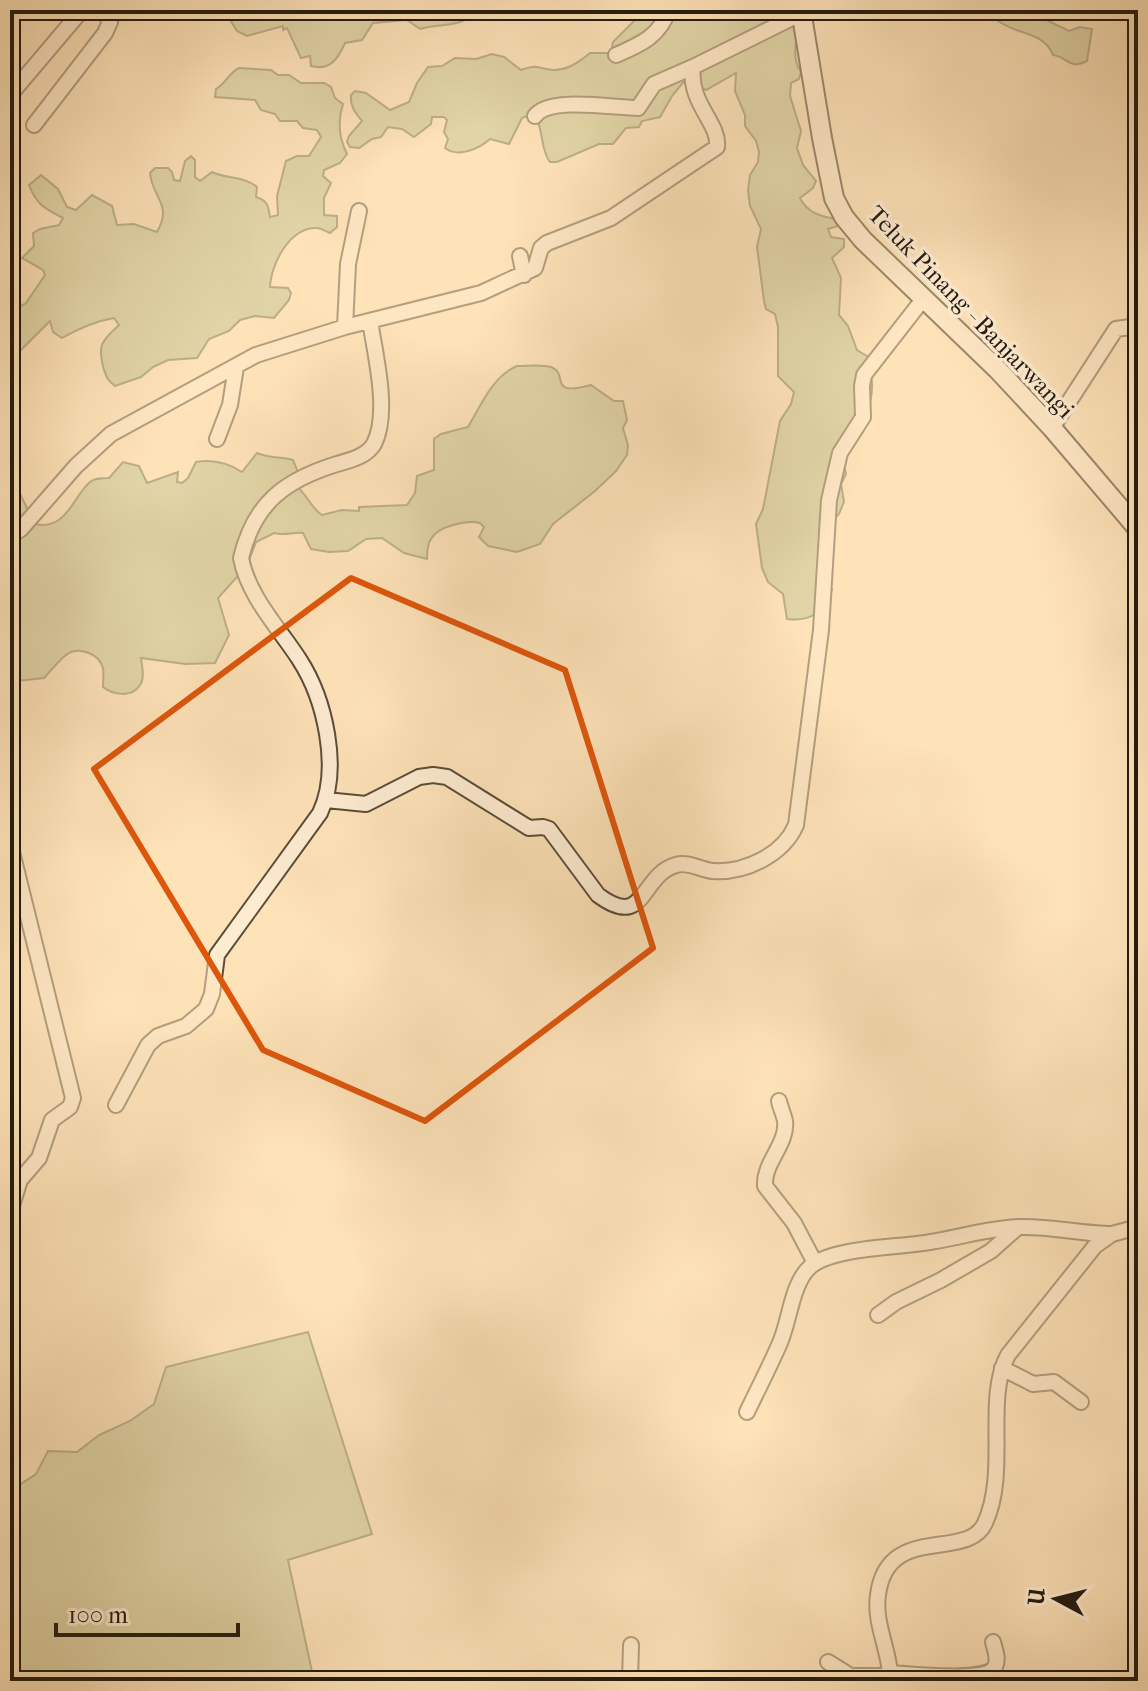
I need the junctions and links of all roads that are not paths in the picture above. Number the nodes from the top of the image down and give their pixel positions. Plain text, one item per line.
1 (82, 10) edge
2 (103, 10) edge
3 (668, 10) edge
4 (802, 12) edge
5 (616, 55) dead end
6 (693, 67) junction
7 (10, 95) edge
8 (535, 116) dead end
9 (34, 125) dead end
10 (359, 211) dead end
11 (520, 256) dead end
12 (524, 275) junction
13 (924, 298) junction
14 (370, 321) junction
15 (1138, 326) edge
16 (345, 327) junction
17 (236, 367) junction
18 (1052, 428) junction
19 (217, 439) dead end
20 (1138, 529) edge
21 (10, 536) edge
22 (326, 800) junction
23 (10, 844) edge
24 (779, 1101) dead end
25 (116, 1105) dead end
26 (10, 1212) edge
27 (1018, 1227) junction
28 (1138, 1227) edge
29 (1112, 1234) junction
30 (815, 1263) junction
31 (878, 1315) dead end
32 (1002, 1368) junction
33 (1081, 1402) dead end
34 (747, 1412) dead end
35 (993, 1642) dead end
36 (631, 1645) dead end
37 (828, 1662) dead end
38 (890, 1673) junction
39 (851, 1679) edge
40 (630, 1681) edge

1 - 7 street
2 - 9 street
3 - 5 street
4 - 6 street
4 - 13 main road, Teluk Pinang - Banjarwangi
6 - 8 street
6 - 12 street
10 - 16 street
11 - 12 street
12 - 14 street
13 - 18 main road, Teluk Pinang - Banjarwangi
13 - 22 street
14 - 16 street
14 - 22 street
15 - 18 street
16 - 17 street
17 - 19 street
17 - 21 street
18 - 20 main road, Teluk Pinang - Banjarwangi
22 - 25 street
23 - 26 street
24 - 30 street
27 - 29 street
27 - 30 street
27 - 31 street
28 - 29 street
29 - 32 street
30 - 34 street
32 - 33 street
32 - 38 street
35 - 38 street
36 - 40 street
37 - 39 street
38 - 39 street

